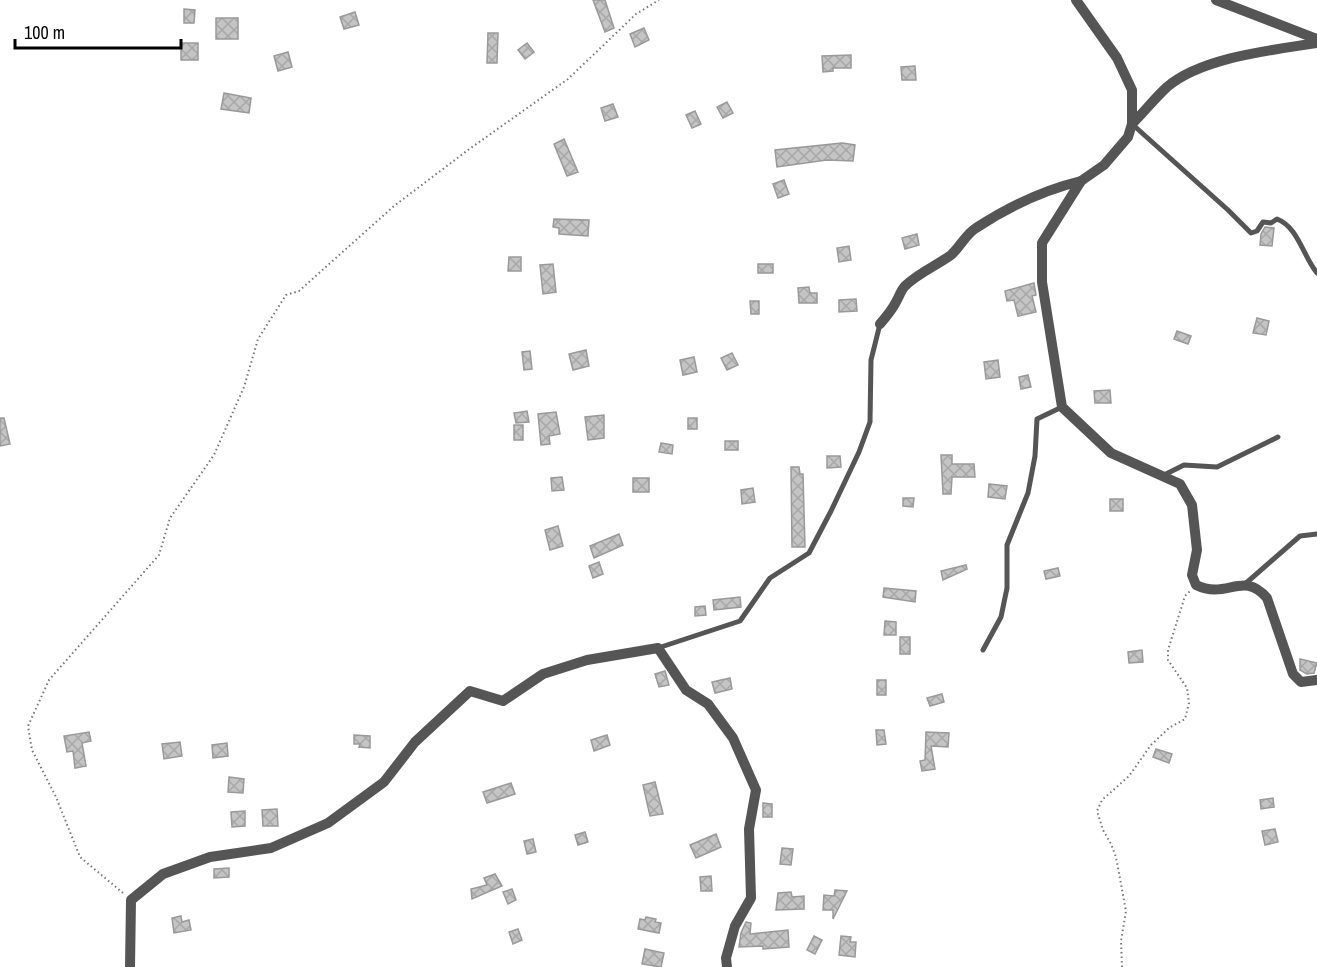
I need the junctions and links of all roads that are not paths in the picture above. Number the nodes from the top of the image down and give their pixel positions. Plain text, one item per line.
1 (1076, 0) edge
2 (1216, 0) edge
3 (1317, 41) edge
4 (1132, 124) junction
5 (1081, 181) junction
6 (1317, 273) edge
7 (880, 324) joint
8 (1062, 407) junction
9 (1278, 437) dead end
10 (1163, 476) junction
11 (1317, 534) edge
12 (1245, 584) junction
13 (658, 648) junction
14 (982, 650) dead end
15 (1317, 680) edge
16 (130, 967) edge
17 (726, 967) edge

1 - 4 street
2 - 3 street
3 - 4 street
4 - 5 street
4 - 6 lane
5 - 7 street
5 - 8 street
7 - 13 lane
8 - 10 street
8 - 14 lane
9 - 10 lane
10 - 12 street
11 - 12 lane
12 - 15 street
13 - 16 street
13 - 17 street

